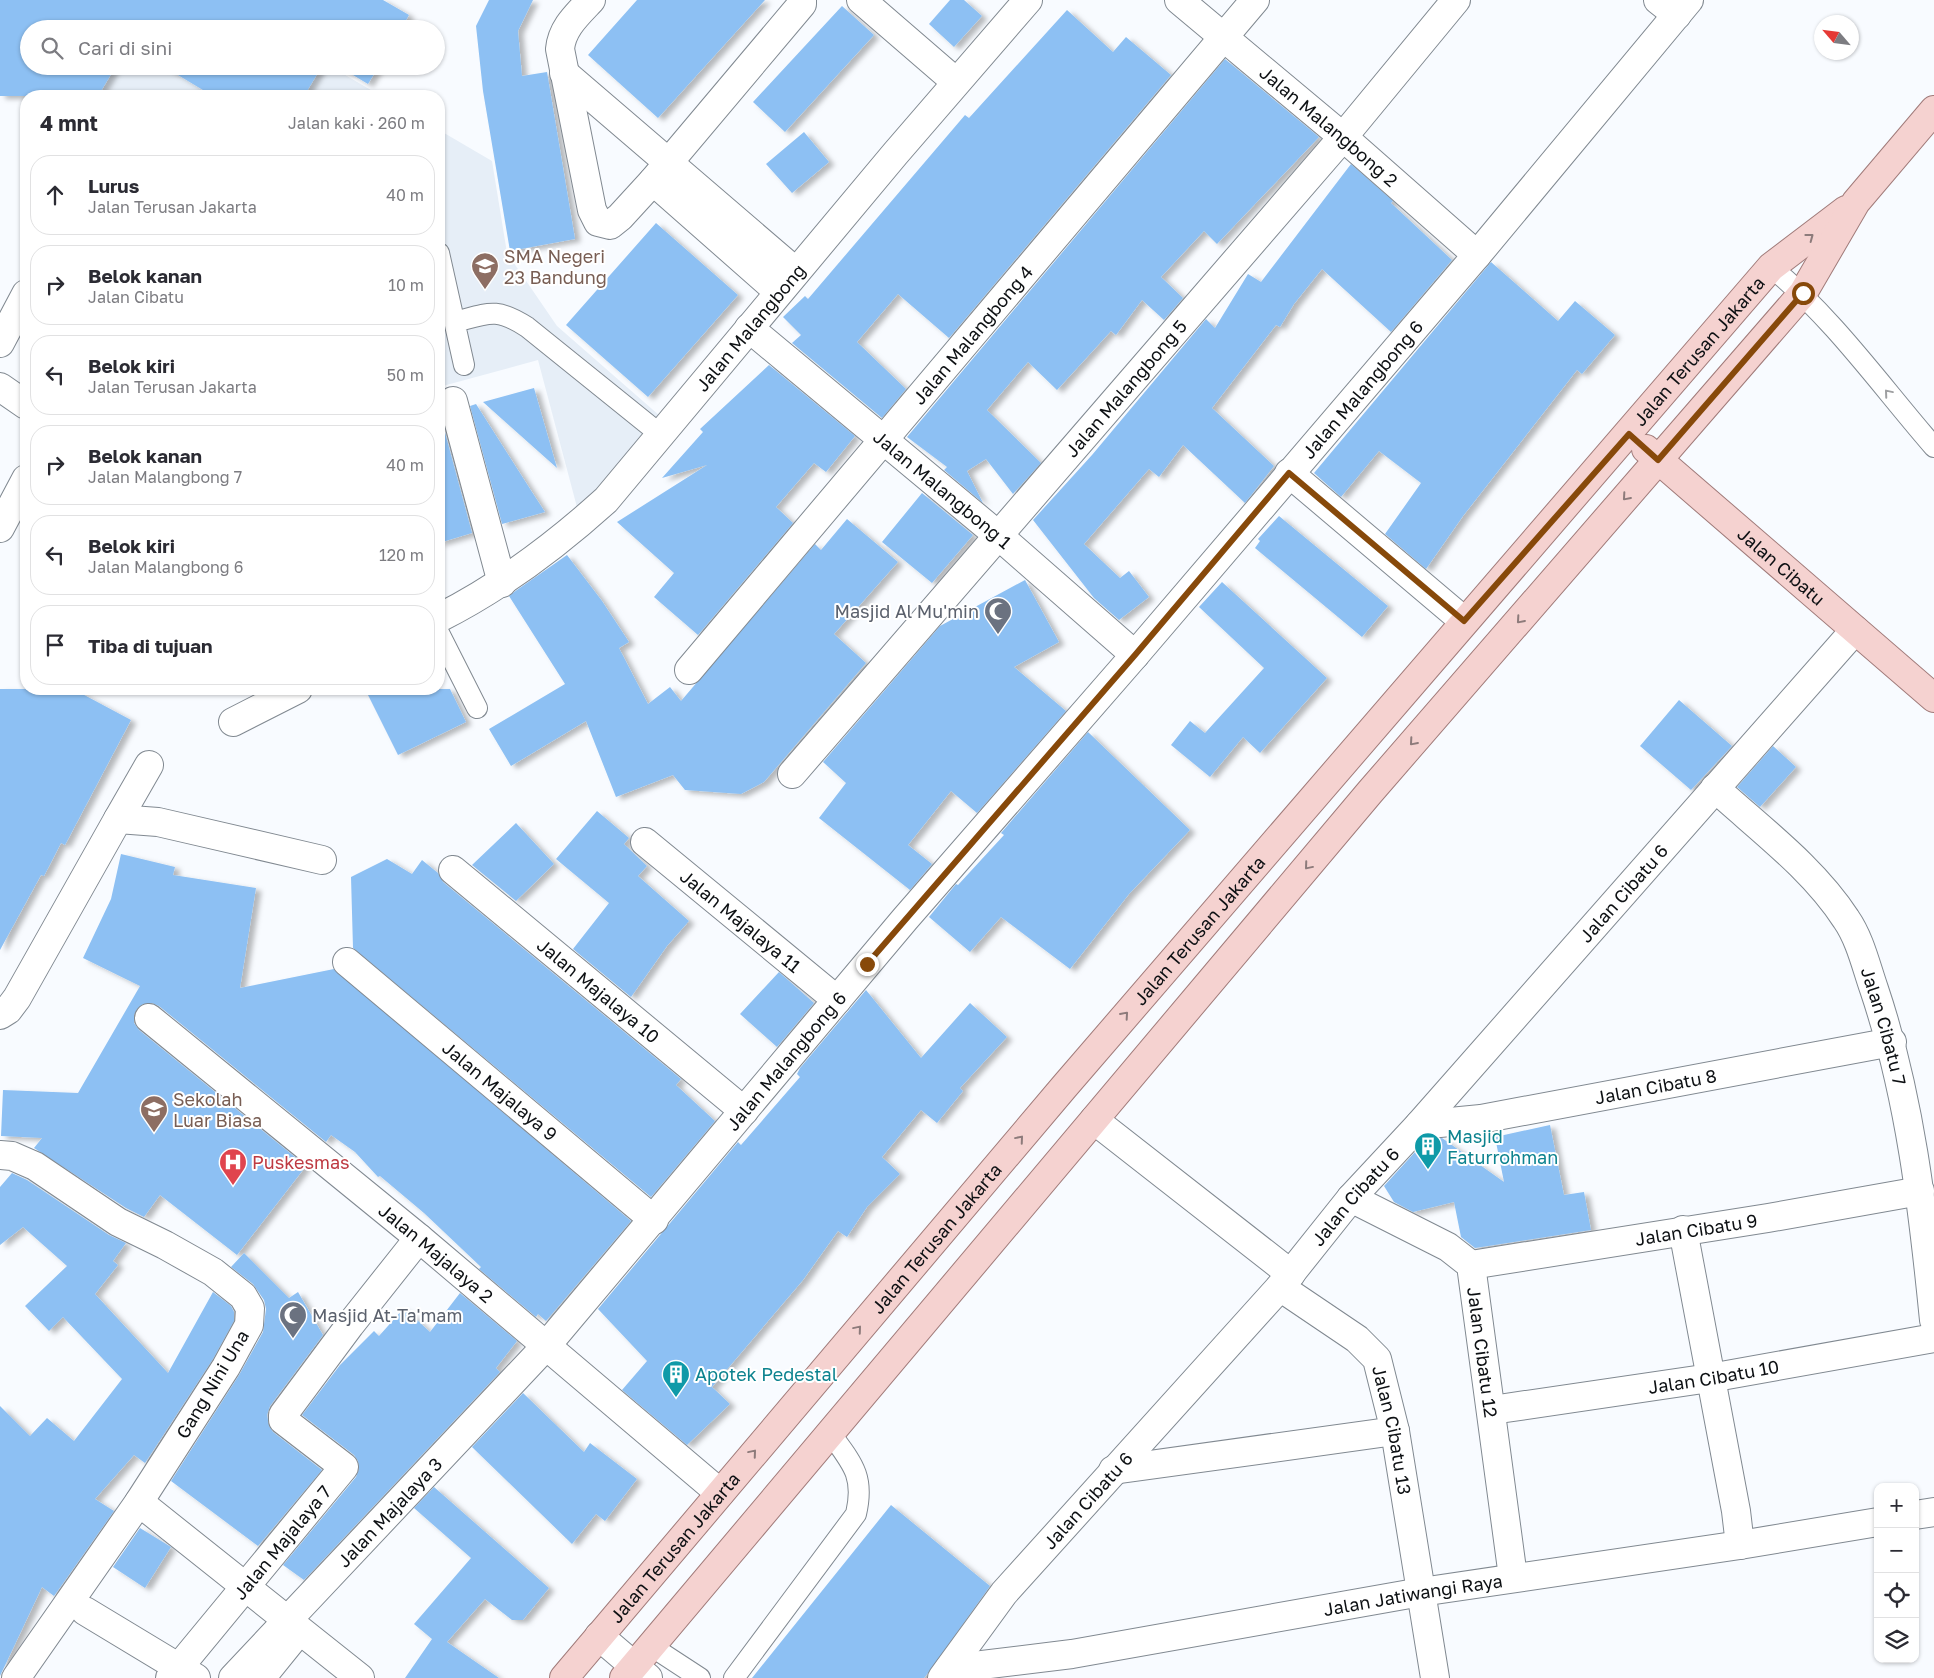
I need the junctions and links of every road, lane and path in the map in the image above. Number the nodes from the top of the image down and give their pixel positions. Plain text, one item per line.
1 (591, 0) edge
2 (802, 0) edge
3 (861, 0) edge
4 (1028, 0) edge
5 (1179, 0) edge
6 (1255, 0) edge
7 (1456, 0) edge
8 (1675, 5) edge
9 (1223, 37) junction
10 (564, 72) junction
11 (956, 82) junction
12 (1934, 110) edge
13 (1343, 137) junction
14 (661, 171) junction
15 (1856, 202) junction
16 (1477, 255) junction
17 (1771, 267) junction
18 (445, 280) edge
19 (787, 282) junction
20 (1803, 293) junction
21 (20, 305) edge
22 (455, 322) junction
23 (749, 328) junction
24 (0, 343) edge
25 (464, 365) dead end
26 (0, 387) edge
27 (20, 401) edge
28 (453, 401) dead end
29 (1629, 434) junction
30 (661, 435) junction
31 (883, 438) junction
32 (1934, 447) edge
33 (1658, 460) junction
34 (1289, 473) junction
35 (20, 490) edge
36 (0, 528) edge
37 (999, 536) junction
38 (502, 582) junction
39 (445, 615) edge
40 (1464, 621) junction
41 (1855, 630) junction
42 (445, 645) edge
43 (1135, 655) junction
44 (689, 670) dead end
45 (285, 695) edge
46 (1934, 698) edge
47 (477, 708) dead end
48 (233, 722) dead end
49 (149, 765) dead end
50 (1340, 765) junction
51 (792, 774) dead end
52 (1716, 788) junction
53 (1370, 792) junction
54 (118, 819) junction
55 (644, 842) dead end
56 (322, 860) dead end
57 (452, 870) dead end
58 (347, 962) dead end
59 (836, 1000) junction
60 (0, 1015) edge
61 (149, 1018) dead end
62 (1892, 1042) junction
63 (744, 1111) junction
64 (1094, 1120) junction
65 (1419, 1125) junction
66 (0, 1155) edge
67 (1920, 1191) junction
68 (1352, 1198) junction
69 (654, 1220) junction
70 (1683, 1230) junction
71 (419, 1238) junction
72 (1471, 1264) junction
73 (1286, 1281) junction
74 (1934, 1320) edge
75 (1934, 1338) edge
76 (546, 1346) junction
77 (1710, 1378) junction
78 (1492, 1410) junction
79 (1395, 1431) junction
80 (830, 1433) junction
81 (1113, 1470) junction
82 (720, 1493) junction
83 (139, 1502) junction
84 (1934, 1512) edge
85 (1919, 1514) edge
86 (1874, 1523) edge
87 (1740, 1545) junction
88 (1513, 1577) junction
89 (1420, 1592) junction
90 (85, 1611) dead end
91 (301, 1629) junction
92 (599, 1636) junction
93 (639, 1667) edge
94 (945, 1673) edge
95 (16, 1678) edge
96 (170, 1678) edge
97 (196, 1678) edge
98 (233, 1678) edge
99 (253, 1678) edge
100 (261, 1678) edge
101 (360, 1678) edge
102 (564, 1678) edge
103 (700, 1678) edge
104 (734, 1678) edge
105 (1435, 1678) edge

1 - 10 street
2 - 14 street
3 - 11 street
4 - 11 street, Jalan Malangbong
5 - 9 street, Jalan Malangbong 2
6 - 9 street, Jalan Malangbong 4
7 - 13 street, Jalan Malangbong 5
8 - 16 street, Jalan Malangbong 6
9 - 13 street, Jalan Malangbong 2
9 - 31 street, Jalan Malangbong 4
10 - 14 street
10 - 14 street
11 - 19 street, Jalan Malangbong
12 - 15 main road, Jalan Terusan Jakarta
13 - 16 street, Jalan Malangbong 2
13 - 37 street, Jalan Malangbong 5
14 - 19 street
17 -> 15 main road, Jalan Terusan Jakarta
15 - 20 main road, Jalan Terusan Jakarta
16 - 34 street, Jalan Malangbong 6
17 - 20 lane
17 - 29 main road, Jalan Terusan Jakarta
18 - 22 lane
19 - 23 street, Jalan Malangbong
32 -> 20 lane
20 - 33 main road, Jalan Terusan Jakarta
21 - 24 street
22 - 25 lane
22 - 30 lane
23 - 30 street, Jalan Malangbong
23 - 31 street, Jalan Malangbong 1
26 - 27 street
28 - 38 street
29 - 33 main road, Jalan Cibatu
29 - 40 main road, Jalan Terusan Jakarta
30 - 38 street, Jalan Malangbong
31 - 37 street, Jalan Malangbong 1
31 - 44 street, Jalan Malangbong 4
33 - 41 main road, Jalan Cibatu
33 -> 53 main road, Jalan Terusan Jakarta
34 - 40 street
34 - 43 street, Jalan Malangbong 6
35 - 36 street
37 - 43 street, Jalan Malangbong 1
37 - 51 street, Jalan Malangbong 5
38 - 39 street, Jalan Malangbong
40 - 50 main road, Jalan Terusan Jakarta
41 - 46 main road, Jalan Cibatu
41 - 52 street, Jalan Cibatu 6
42 - 47 lane
43 - 59 street, Jalan Malangbong 6
45 - 48 street
49 - 54 street
50 - 53 main road
82 -> 50 main road, Jalan Terusan Jakarta
52 - 62 street, Jalan Cibatu 7
52 - 65 street, Jalan Cibatu 6
53 -> 64 main road, Jalan Terusan Jakarta
54 - 56 street
54 - 60 street
55 - 59 street, Jalan Majalaya 11
57 - 63 street, Jalan Majalaya 10
58 - 69 street, Jalan Majalaya 9
59 - 63 street, Jalan Malangbong 6
61 - 71 street, Jalan Majalaya 2
62 - 65 street, Jalan Cibatu 8
62 - 67 street, Jalan Cibatu 7
63 - 69 street, Jalan Malangbong 6
64 - 73 street, Jalan Cibatu 13
64 - 80 main road, Jalan Terusan Jakarta
65 - 68 street, Jalan Cibatu 6
66 - 83 street, Gang Nini Una
67 - 70 street, Jalan Cibatu 9
67 - 74 street, Jalan Cibatu 7
68 - 72 street, Jalan Cibatu 12
68 - 73 street, Jalan Cibatu 6
69 - 76 street, Jalan Malangbong 6
70 - 72 street, Jalan Cibatu 9
70 - 77 street
71 - 76 street, Jalan Majalaya 2
71 - 96 street, Jalan Majalaya 7
72 - 78 street, Jalan Cibatu 12
73 - 79 street, Jalan Cibatu 13
73 - 81 street, Jalan Cibatu 6
75 - 77 street, Jalan Cibatu 10
76 - 82 street, Jalan Majalaya 2
76 - 98 street, Jalan Majalaya 3
77 - 78 street, Jalan Cibatu 10
77 - 87 street
78 - 88 street, Jalan Cibatu 12
79 - 81 street
79 - 89 street, Jalan Cibatu 13
80 - 93 main road, Jalan Terusan Jakarta
80 - 104 lane
81 - 94 street, Jalan Cibatu 6
82 - 92 main road, Jalan Terusan Jakarta
83 - 91 street
83 - 95 street, Gang Nini Una
84 - 85 street
86 - 87 street, Jalan Jatiwangi Raya
87 - 88 street, Jalan Jatiwangi Raya
88 - 89 street, Jalan Jatiwangi Raya
89 - 94 street, Jalan Jatiwangi Raya
89 - 105 street, Jalan Cibatu 13
90 - 97 street
91 - 99 street
91 - 100 street
91 - 101 street
92 - 93 street
92 - 102 main road, Jalan Terusan Jakarta
93 - 103 lane

